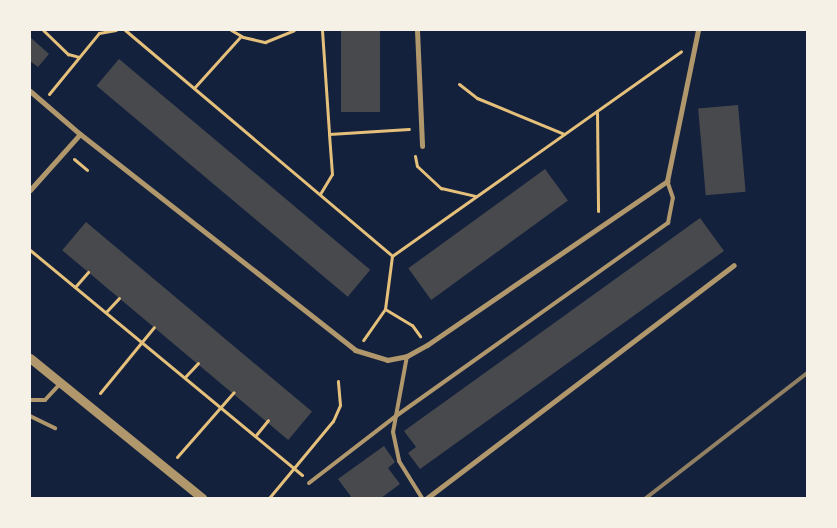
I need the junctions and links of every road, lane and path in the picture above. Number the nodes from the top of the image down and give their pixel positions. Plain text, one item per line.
1 (43, 30) edge
2 (116, 30) edge
3 (125, 30) edge
4 (231, 30) edge
5 (294, 30) edge
6 (322, 30) edge
7 (416, 30) edge
8 (698, 30) edge
9 (98, 32) edge
10 (241, 36) junction
11 (696, 40) junction
12 (79, 57) junction
13 (459, 84) dead end
14 (194, 88) junction
15 (30, 91) edge
16 (43, 102) junction
17 (597, 111) junction
18 (412, 129) dead end
19 (80, 134) junction
20 (329, 134) junction
21 (564, 134) junction
22 (422, 146) dead end
23 (415, 153) dead end
24 (667, 181) junction
25 (30, 190) edge
26 (320, 194) junction
27 (477, 196) junction
28 (598, 210) dead end
29 (30, 250) edge
30 (392, 256) junction
31 (734, 265) dead end
32 (88, 272) dead end
33 (75, 287) junction
34 (120, 298) dead end
35 (385, 309) junction
36 (106, 312) junction
37 (154, 327) dead end
38 (141, 341) junction
39 (427, 345) junction
40 (355, 350) junction
41 (407, 356) junction
42 (30, 358) edge
43 (198, 362) dead end
44 (185, 377) junction
45 (338, 382) dead end
46 (60, 383) junction
47 (234, 392) dead end
48 (100, 393) dead end
49 (30, 400) edge
50 (221, 407) junction
51 (30, 416) edge
52 (396, 416) junction
53 (268, 420) dead end
54 (55, 428) dead end
55 (256, 435) junction
56 (177, 456) dead end
57 (295, 467) junction
58 (309, 483) dead end
59 (202, 498) edge
60 (270, 498) edge
61 (422, 498) edge
62 (427, 498) edge

1 - 12 path
2 - 9 path
3 - 14 path
4 - 10 path
5 - 10 path
6 - 20 path
7 - 22 street
8 - 11 street
9 - 12 path
10 - 14 path
11 - 17 path
11 - 24 street
12 - 16 path
13 - 21 path
14 - 26 path
15 - 16 street
16 - 19 street
17 - 21 path
17 - 28 path
18 - 20 path
19 - 25 street
19 - 40 street
20 - 26 path
21 - 27 path
23 - 27 path
24 - 39 street
24 - 52 lane
26 - 30 path
27 - 30 path
29 - 33 path
30 - 35 path
31 - 62 street
32 - 33 path
33 - 36 path
34 - 36 path
35 - 39 path
35 - 40 path
36 - 38 path
37 - 38 path
38 - 44 path
38 - 48 path
39 - 41 street
40 - 41 street
41 - 52 lane
42 - 46 street
43 - 44 path
44 - 50 path
45 - 57 path
46 - 49 lane
46 - 59 street
47 - 50 path
50 - 55 path
50 - 56 path
51 - 54 lane
52 - 58 lane
52 - 61 lane
53 - 55 path
55 - 57 path
57 - 60 path

